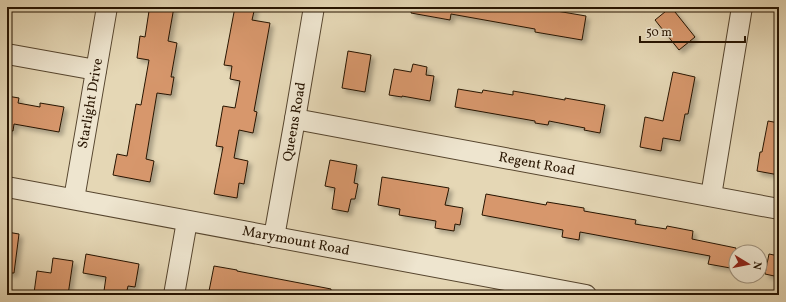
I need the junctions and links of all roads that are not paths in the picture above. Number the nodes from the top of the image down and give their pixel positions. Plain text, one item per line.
1 (107, 7) edge
2 (314, 7) edge
3 (742, 7) edge
4 (7, 54) edge
5 (96, 70) junction
6 (295, 119) junction
7 (7, 187) edge
8 (711, 196) junction
9 (74, 199) junction
10 (779, 209) edge
11 (187, 221) junction
12 (274, 237) junction
13 (174, 295) edge
14 (586, 295) edge

1 - 5 street, Starlight Drive
2 - 6 street, Queens Road
3 - 8 street
4 - 5 street
5 - 9 street, Starlight Drive
6 - 8 street, Regent Road
6 - 12 street, Queens Road
7 - 9 street, Marymount Road
8 - 10 street, Regent Road
9 - 11 street, Marymount Road
11 - 12 street, Marymount Road
11 - 13 street
12 - 14 street, Marymount Road

